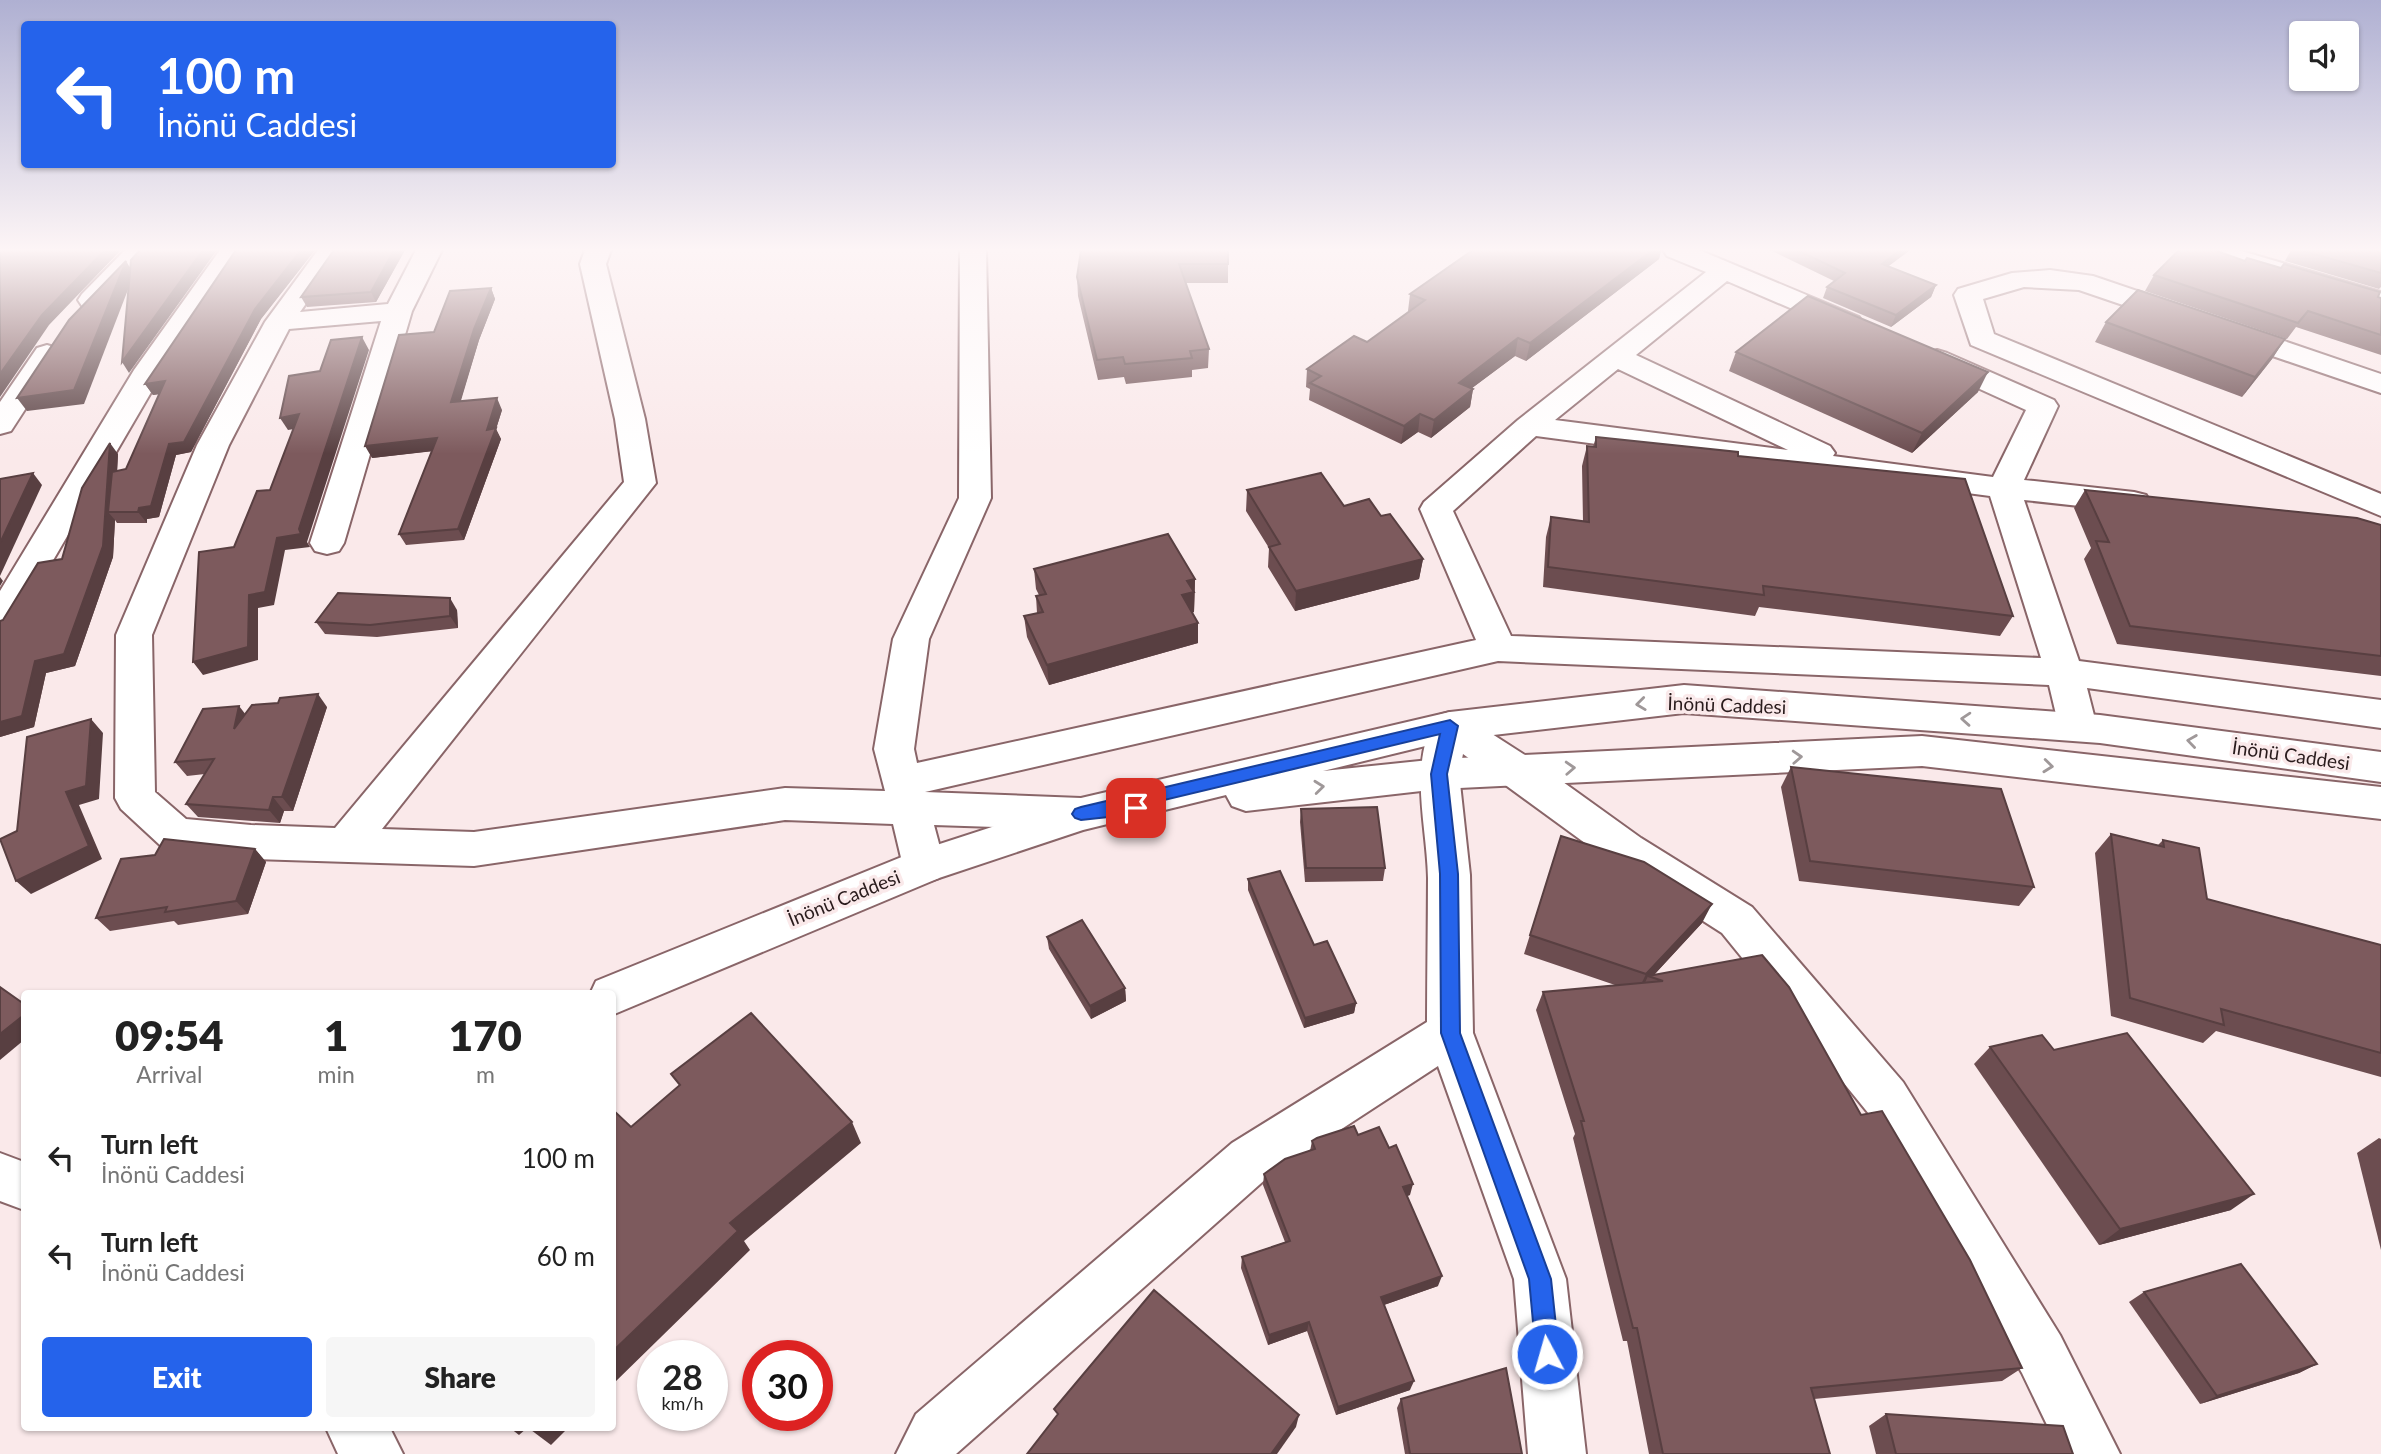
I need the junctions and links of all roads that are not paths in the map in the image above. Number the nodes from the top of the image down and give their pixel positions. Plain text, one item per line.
1 (73, 318) edge
2 (186, 318) edge
3 (282, 318) edge
4 (320, 318) edge
5 (396, 318) edge
6 (606, 318) edge
7 (974, 318) edge
8 (1665, 318) edge
9 (1839, 318) edge
10 (1975, 318) edge
11 (2187, 318) edge
12 (279, 322) junction
13 (1875, 333) edge
14 (1981, 339) junction
15 (1912, 349) edge
16 (1616, 357) junction
17 (1950, 364) junction
18 (2381, 384) edge
19 (0, 425) edge
20 (1529, 426) junction
21 (1838, 467) junction
22 (2004, 488) junction
23 (2166, 505) edge
24 (2381, 506) edge
25 (327, 543) dead end
26 (0, 620) edge
27 (1499, 648) junction
28 (2064, 672) junction
29 (2381, 714) edge
30 (1450, 726) junction
31 (2078, 727) junction
32 (2381, 766) edge
33 (1517, 770) junction
34 (1439, 774) junction
35 (905, 795) junction
36 (2381, 803) edge
37 (1081, 814) junction
38 (347, 843) junction
39 (924, 866) junction
40 (616, 993) edge
41 (1450, 1033) junction
42 (0, 1177) edge
43 (21, 1185) edge
44 (356, 1431) edge
45 (374, 1454) edge
46 (925, 1454) edge
47 (1557, 1454) edge
48 (2091, 1454) edge

1 - 19 street
2 - 26 street
3 - 12 street
4 - 12 street
5 - 25 street
6 - 38 street
7 - 35 street
8 - 16 street
9 - 13 street
10 - 14 street
11 - 18 street
12 - 38 street
14 - 17 street
14 - 24 street
15 - 17 street
16 - 20 street
16 - 21 street
17 - 22 street
20 - 21 street
20 - 27 street
21 - 22 street
22 - 23 street
22 - 28 street
27 - 28 street
27 - 35 street
28 - 29 street
28 - 31 street
31 -> 30 street, İnönü Caddesi
30 - 33 street
30 - 34 street
30 - 37 street, İnönü Caddesi
32 -> 31 street, İnönü Caddesi
33 - 34 street, İnönü Caddesi
33 -> 36 street, İnönü Caddesi
33 - 48 street
37 -> 34 street, İnönü Caddesi
34 - 41 street
35 - 37 street
35 - 38 street
35 - 39 street
37 - 39 street, İnönü Caddesi
39 - 40 street, İnönü Caddesi
41 - 46 street
41 - 47 street
42 - 43 street
44 - 45 street

